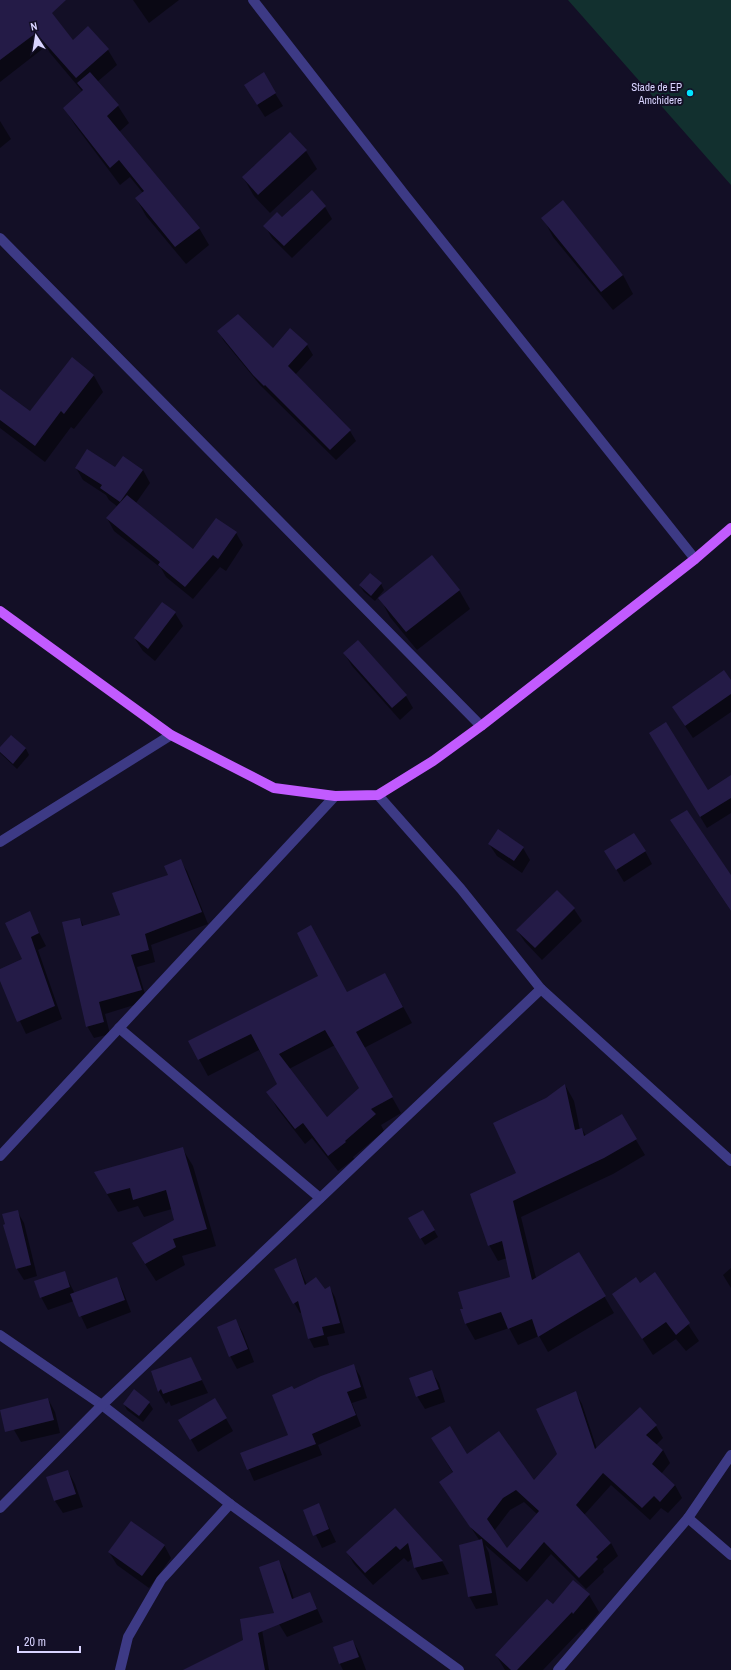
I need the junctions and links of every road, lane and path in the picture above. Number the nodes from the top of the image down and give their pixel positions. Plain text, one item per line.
1 (253, 0) edge
2 (0, 238) edge
3 (731, 528) edge
4 (695, 560) junction
5 (0, 611) edge
6 (481, 726) junction
7 (170, 735) junction
8 (378, 795) junction
9 (335, 796) junction
10 (0, 842) edge
11 (542, 989) junction
12 (119, 1028) junction
13 (0, 1156) edge
14 (731, 1161) edge
15 (320, 1198) junction
16 (0, 1335) edge
17 (102, 1405) junction
18 (731, 1455) edge
19 (230, 1504) junction
20 (0, 1508) edge
21 (688, 1518) junction
22 (731, 1555) edge
23 (120, 1670) edge
24 (459, 1670) edge
25 (558, 1670) edge

1 - 4 street
2 - 6 street
3 - 4 main road
4 - 6 main road
5 - 7 main road
6 - 8 main road
7 - 9 main road
7 - 10 street
8 - 9 main road
8 - 11 street
9 - 12 street
11 - 14 street
11 - 15 street
12 - 13 street
12 - 15 street
15 - 17 street
16 - 17 street
17 - 19 street
17 - 20 street
18 - 21 street
19 - 23 street
19 - 24 street
21 - 22 street
21 - 25 street

